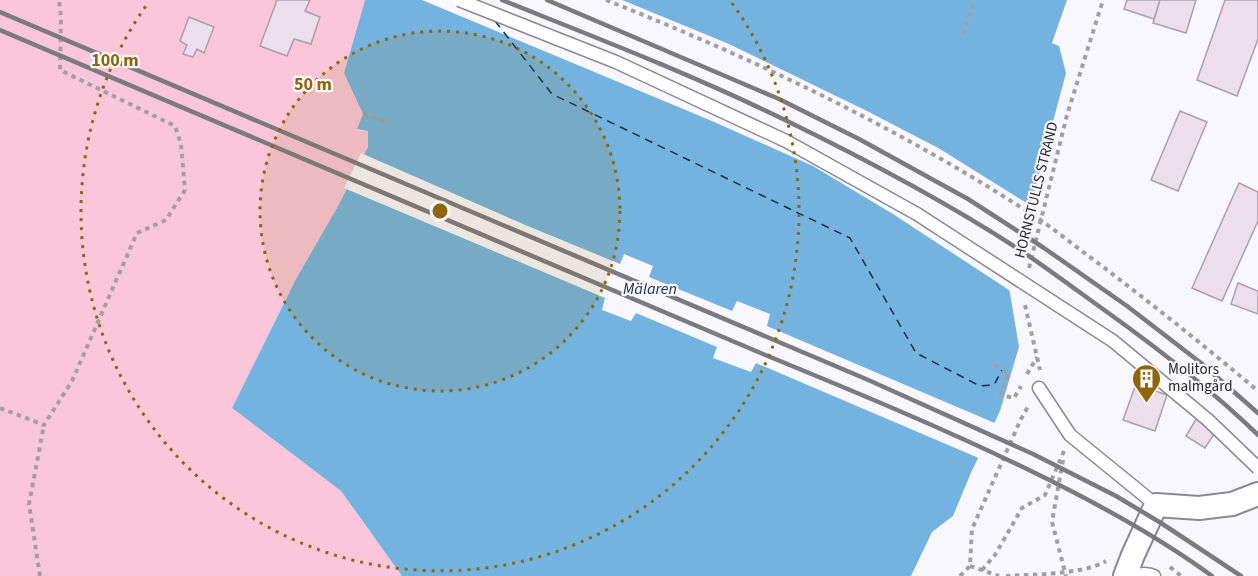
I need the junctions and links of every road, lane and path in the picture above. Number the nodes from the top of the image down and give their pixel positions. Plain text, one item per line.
1 (59, 0) edge
2 (459, 0) edge
3 (606, 0) edge
4 (975, 0) edge
5 (1103, 0) edge
6 (963, 34) dead end
7 (363, 114) dead end
8 (389, 123) dead end
9 (1028, 275) dead end
10 (1023, 297) dead end
11 (995, 365) dead end
12 (1039, 388) junction
13 (1258, 391) edge
14 (1014, 398) dead end
15 (0, 408) edge
16 (1061, 420) junction
17 (44, 425) junction
18 (1064, 452) junction
19 (1258, 468) edge
20 (1258, 494) edge
21 (1156, 506) junction
22 (1138, 543) junction
23 (970, 566) junction
24 (982, 570) junction
25 (1066, 574) edge
26 (40, 576) edge
27 (960, 576) edge
28 (999, 576) edge
29 (1006, 576) edge
30 (1125, 576) edge
31 (1133, 576) edge
32 (1154, 576) edge

1 - 17 path
2 - 19 lane, bridge
3 - 13 path, bridge
4 - 6 path
5 - 9 path, HORNSTULLS STRAND
7 - 8 path
10 - 12 path
11 - 14 path
12 - 16 lane
12 - 23 path
15 - 17 path
16 - 18 path
16 - 21 lane
17 - 26 path
18 - 24 path
18 - 25 path
20 - 21 street
21 - 22 street
22 - 25 path
22 - 30 street
23 - 24 path
23 - 27 path
24 - 28 path
25 - 29 path
31 - 32 lane

